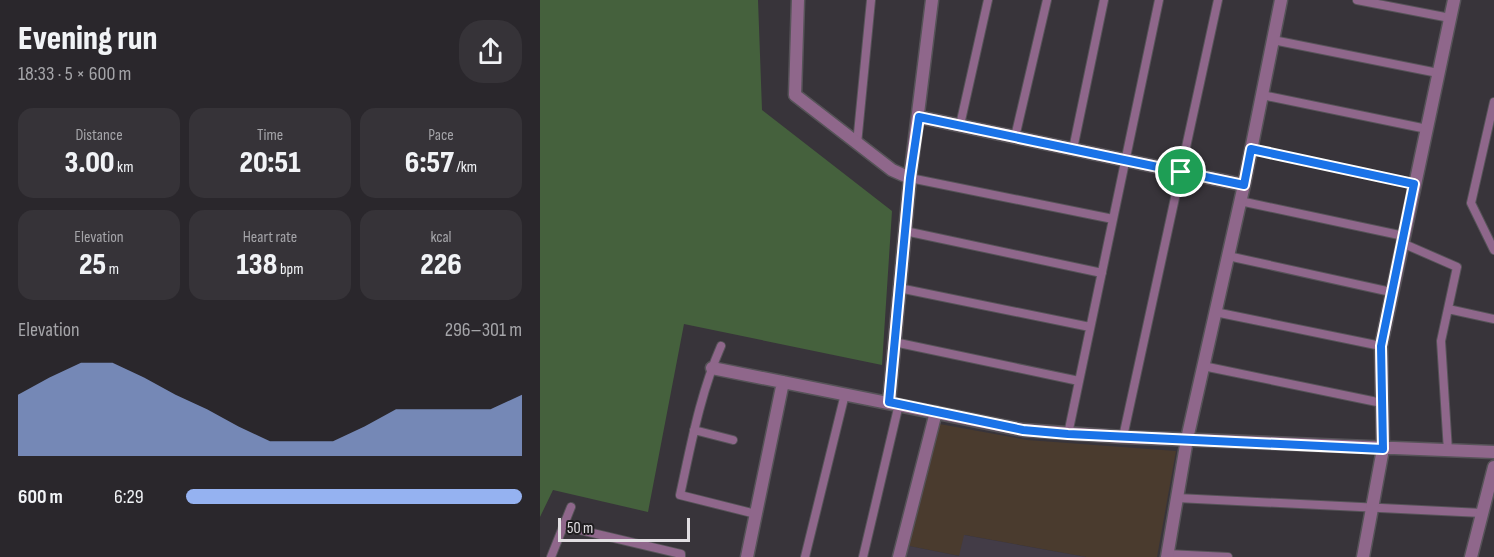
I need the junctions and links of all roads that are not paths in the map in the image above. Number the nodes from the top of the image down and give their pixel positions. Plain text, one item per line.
1 (798, 0) edge
2 (871, 0) edge
3 (932, 0) edge
4 (988, 0) edge
5 (1047, 0) edge
6 (1104, 0) edge
7 (1159, 0) edge
8 (1218, 0) edge
9 (1281, 0) edge
10 (1357, 0) edge
11 (1454, 0) edge
12 (1450, 18) junction
13 (1273, 40) junction
14 (1438, 74) junction
15 (1262, 96) junction
16 (1494, 102) edge
17 (919, 117) junction
18 (960, 125) junction
19 (1427, 129) junction
20 (1015, 137) junction
21 (857, 144) junction
22 (1073, 149) junction
23 (1251, 149) junction
24 (1125, 160) junction
25 (1181, 172) junction
26 (910, 178) junction
27 (1414, 184) junction
28 (1244, 185) junction
29 (1240, 201) junction
30 (1113, 219) junction
31 (905, 231) junction
32 (1403, 240) junction
33 (1494, 250) edge
34 (1228, 256) junction
35 (1102, 273) junction
36 (899, 288) junction
37 (1391, 292) junction
38 (1448, 309) junction
39 (1215, 312) junction
40 (1494, 319) edge
41 (1090, 327) junction
42 (894, 342) junction
43 (721, 346) dead end
44 (1381, 346) junction
45 (1203, 366) junction
46 (712, 368) junction
47 (1079, 381) junction
48 (783, 382) junction
49 (845, 394) junction
50 (894, 403) junction
51 (1382, 403) junction
52 (936, 412) junction
53 (694, 430) junction
54 (1068, 434) junction
55 (1124, 437) junction
56 (1187, 439) junction
57 (733, 440) dead end
58 (1383, 449) junction
59 (1448, 451) junction
60 (1494, 453) edge
61 (1494, 467) edge
62 (1177, 498) junction
63 (571, 507) dead end
64 (1372, 507) junction
65 (1482, 513) junction
66 (756, 514) junction
67 (563, 526) junction
68 (1167, 555) edge
69 (551, 557) edge
70 (681, 557) edge
71 (747, 557) edge
72 (805, 557) edge
73 (863, 557) edge
74 (899, 557) edge
75 (1228, 557) edge
76 (1363, 557) edge
77 (1471, 557) edge

1 - 21 street
2 - 21 lane
3 - 17 street
4 - 18 lane
5 - 20 lane
6 - 22 lane
7 - 24 lane
8 - 25 lane
9 - 13 street
10 - 12 lane
11 - 12 street
12 - 14 street
13 - 14 lane
13 - 15 street
14 - 19 street
15 - 19 lane
15 - 23 street
16 - 33 lane
17 - 18 street
17 - 26 street
18 - 20 street
19 - 27 street
20 - 22 street
21 - 26 street
22 - 24 street
23 - 27 lane
23 - 28 street
24 - 25 street
24 - 30 lane
25 - 28 street
25 - 55 lane
26 - 30 lane
26 - 31 street
27 - 32 street
28 - 29 street
29 - 32 lane
29 - 34 street
30 - 35 lane
31 - 35 lane
31 - 36 street
32 - 37 street
32 - 38 lane
34 - 37 lane
34 - 39 street
35 - 41 lane
36 - 41 lane
36 - 42 street
37 - 44 street
38 - 40 lane
38 - 59 lane
39 - 44 lane
39 - 45 street
41 - 47 lane
42 - 47 lane
42 - 50 street
43 - 46 lane
44 - 51 street
45 - 51 lane
45 - 56 street
46 - 48 street
46 - 53 lane
47 - 54 lane
48 - 49 street
48 - 66 street
49 - 50 street
49 - 72 lane
50 - 52 street
50 - 73 lane
51 - 58 street
52 - 54 street
52 - 74 street
53 - 57 lane
53 - 66 lane
54 - 55 street
55 - 56 street
56 - 58 street
56 - 62 street
58 - 59 street
58 - 64 street
59 - 60 street
61 - 65 street
62 - 64 lane
62 - 68 street
63 - 67 lane
64 - 65 lane
64 - 76 street
65 - 77 street
66 - 71 street
67 - 69 lane
67 - 70 lane
68 - 75 lane

